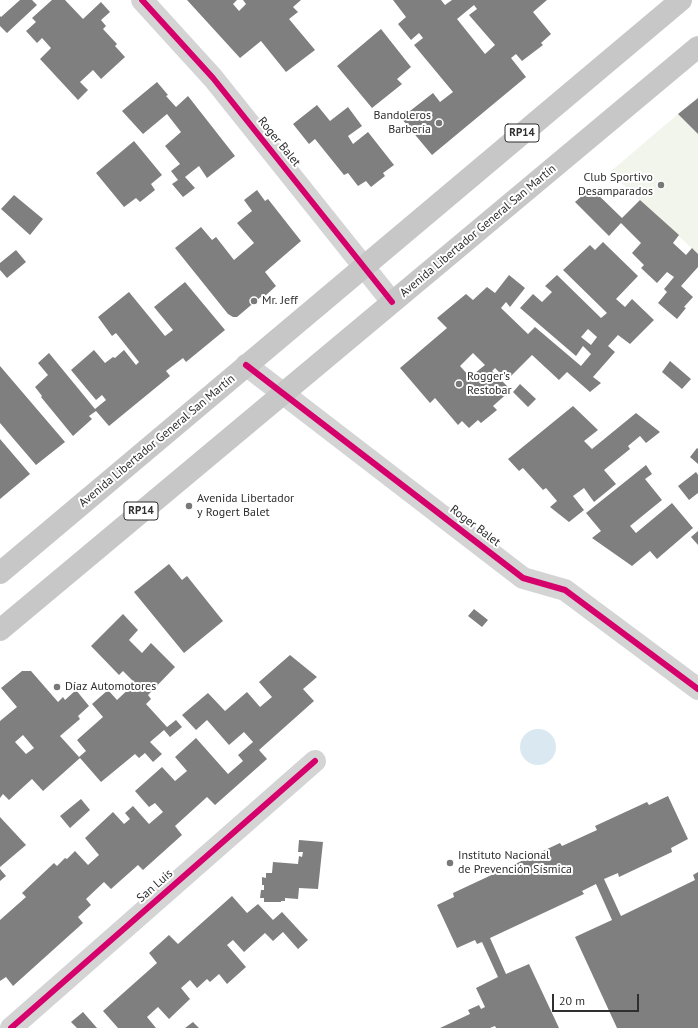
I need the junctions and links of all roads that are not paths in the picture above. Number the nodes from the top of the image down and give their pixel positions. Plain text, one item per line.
1 (142, 0) edge
2 (681, 0) edge
3 (698, 47) edge
4 (364, 267) junction
5 (392, 302) junction
6 (246, 366) junction
7 (283, 393) junction
8 (0, 573) edge
9 (0, 630) edge
10 (698, 689) edge
11 (315, 761) dead end
12 (11, 1028) edge

1 - 4 street, Roger Balet
2 - 4 main road, Avenida Libertador General San Martín / RP14
3 - 5 main road, Avenida Libertador General San Martín / RP14
4 - 5 street, Roger Balet
4 - 6 main road, Avenida Libertador General San Martín / RP14
5 - 7 main road, Avenida Libertador General San Martín / RP14
6 - 7 street, Roger Balet
6 - 8 main road, Avenida Libertador General San Martín / RP14
7 - 9 main road, Avenida Libertador General San Martín / RP14
7 - 10 street, Roger Balet
11 - 12 street, San Luis

